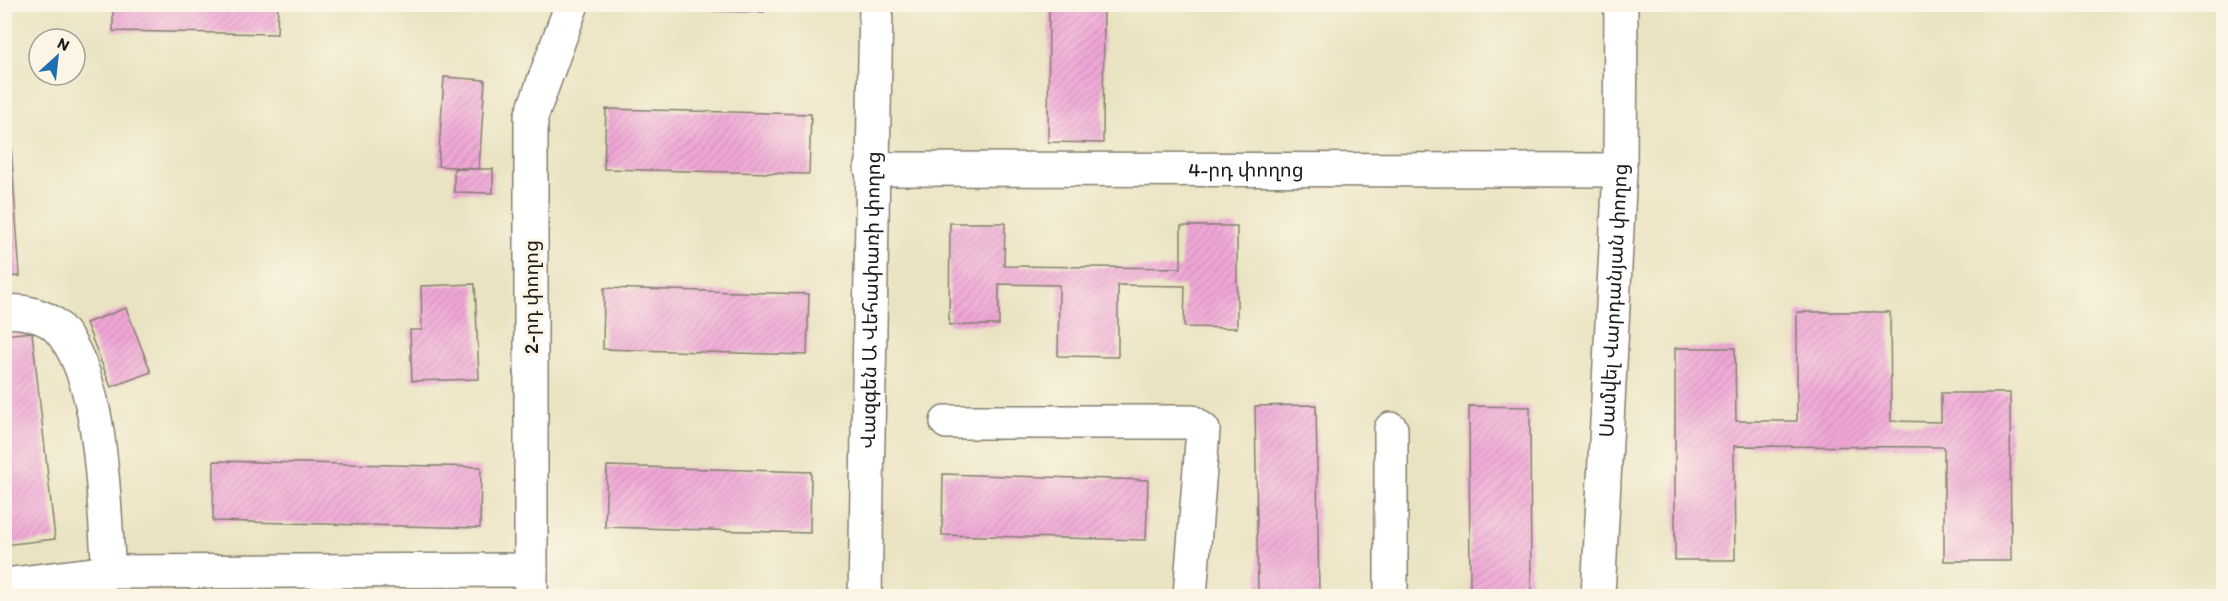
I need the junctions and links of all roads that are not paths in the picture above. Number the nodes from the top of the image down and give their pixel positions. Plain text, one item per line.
1 (572, 4) edge
2 (876, 4) edge
3 (1621, 4) edge
4 (871, 169) junction
5 (1620, 170) junction
6 (4, 312) edge
7 (947, 422) dead end
8 (1391, 429) dead end
9 (108, 572) junction
10 (531, 583) edge
11 (4, 585) edge
12 (865, 597) edge
13 (1190, 597) edge
14 (1391, 597) edge
15 (1598, 597) edge

1 - 10 street, 2-րդ փողոց
2 - 4 street, Վազգեն Ա Վեհափառի փողոց
3 - 5 street, Սամվել Վարդանյան փողոց
4 - 5 street, 4-րդ փողոց
4 - 12 street, Վազգեն Ա Վեհափառի փողոց
5 - 15 street, Սամվել Վարդանյան փողոց
6 - 9 street
7 - 13 street
8 - 14 street
9 - 10 street
9 - 11 street

